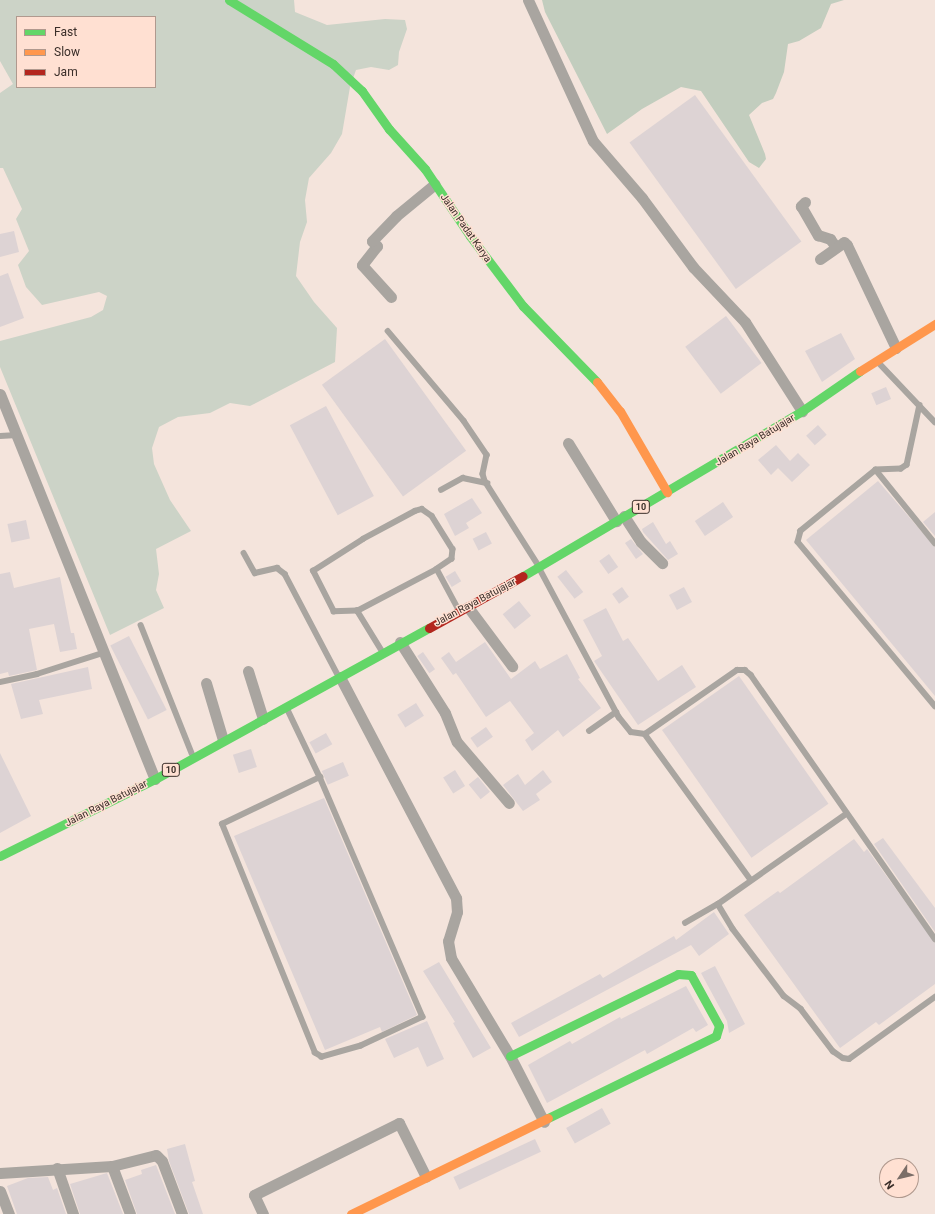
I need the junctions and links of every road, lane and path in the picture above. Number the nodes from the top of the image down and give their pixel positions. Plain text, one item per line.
1 (229, 0) edge
2 (528, 0) edge
3 (435, 184) junction
4 (805, 202) dead end
5 (836, 248) junction
6 (820, 259) dead end
7 (391, 297) dead end
8 (935, 324) edge
9 (388, 331) dead end
10 (896, 348) junction
11 (877, 360) junction
12 (0, 394) edge
13 (920, 405) junction
14 (802, 411) junction
15 (935, 422) edge
16 (17, 435) junction
17 (0, 436) edge
18 (568, 443) dead end
19 (876, 470) junction
20 (487, 483) junction
21 (441, 490) dead end
22 (667, 492) junction
23 (620, 519) junction
24 (935, 543) edge
25 (244, 553) dead end
26 (662, 563) dead end
27 (540, 568) junction
28 (437, 569) junction
29 (463, 609) junction
30 (357, 611) junction
31 (141, 625) dead end
32 (400, 642) junction
33 (102, 652) junction
34 (382, 652) junction
35 (512, 666) dead end
36 (248, 671) dead end
37 (340, 677) junction
38 (0, 682) edge
39 (206, 683) dead end
40 (286, 706) junction
41 (935, 706) edge
42 (616, 712) junction
43 (263, 719) junction
44 (589, 731) dead end
45 (645, 734) junction
46 (223, 740) junction
47 (193, 757) junction
48 (320, 777) junction
49 (155, 779) junction
50 (509, 803) dead end
51 (846, 814) junction
52 (0, 856) edge
53 (751, 880) junction
54 (718, 904) junction
55 (685, 924) dead end
56 (935, 939) edge
57 (935, 997) edge
58 (510, 1056) junction
59 (544, 1122) junction
60 (112, 1166) junction
61 (57, 1168) junction
62 (0, 1172) edge
63 (426, 1177) junction
64 (0, 1191) edge
65 (8, 1214) edge
66 (73, 1214) edge
67 (130, 1214) edge
68 (182, 1214) edge
69 (263, 1214) edge
70 (351, 1214) edge

1 - 3 main road, Jalan Padat Karya
2 - 14 street
3 - 7 street
3 - 22 main road, Jalan Padat Karya
4 - 5 street
5 - 6 street
5 - 10 street
8 - 10 main road, Jalan Raya Batujajar / 10
9 - 20 lane
10 - 11 main road, Jalan Raya Batujajar / 10
11 - 13 lane
11 - 14 main road, Jalan Raya Batujajar / 10
12 - 16 street
13 - 15 lane
13 - 19 lane
14 - 22 main road, Jalan Raya Batujajar / 10
16 - 17 lane
16 - 33 street
18 - 23 street
19 - 24 lane
19 - 41 lane
20 - 21 lane
20 - 27 lane
22 - 23 main road, Jalan Raya Batujajar / 10
23 - 26 street
23 - 27 main road, Jalan Raya Batujajar / 10
25 - 37 lane
27 - 29 main road, Jalan Raya Batujajar / 10
27 - 42 lane
28 - 29 lane
28 - 30 lane
28 - 30 lane
29 - 32 main road, Jalan Raya Batujajar / 10
29 - 35 street
30 - 34 lane
31 - 47 lane
32 - 34 main road, Jalan Raya Batujajar / 10
32 - 50 street
33 - 38 lane
33 - 49 street
34 - 37 main road, Jalan Raya Batujajar / 10
36 - 43 street
37 - 40 main road, Jalan Raya Batujajar / 10
37 - 58 street
39 - 46 street
40 - 43 main road, Jalan Raya Batujajar / 10
40 - 48 lane
42 - 44 lane
42 - 45 lane
43 - 46 main road, Jalan Raya Batujajar / 10
45 - 51 lane
45 - 53 lane
46 - 47 main road, Jalan Raya Batujajar / 10
47 - 49 main road, Jalan Raya Batujajar / 10
48 - 48 lane
49 - 52 main road, Jalan Raya Batujajar / 10
51 - 53 lane
51 - 56 lane
53 - 54 lane
54 - 55 lane
54 - 57 lane
58 - 59 street
58 - 59 main road
59 - 63 main road
60 - 61 street
60 - 67 street
60 - 68 street
61 - 62 street
61 - 66 street
63 - 69 street
63 - 70 main road
64 - 65 street

